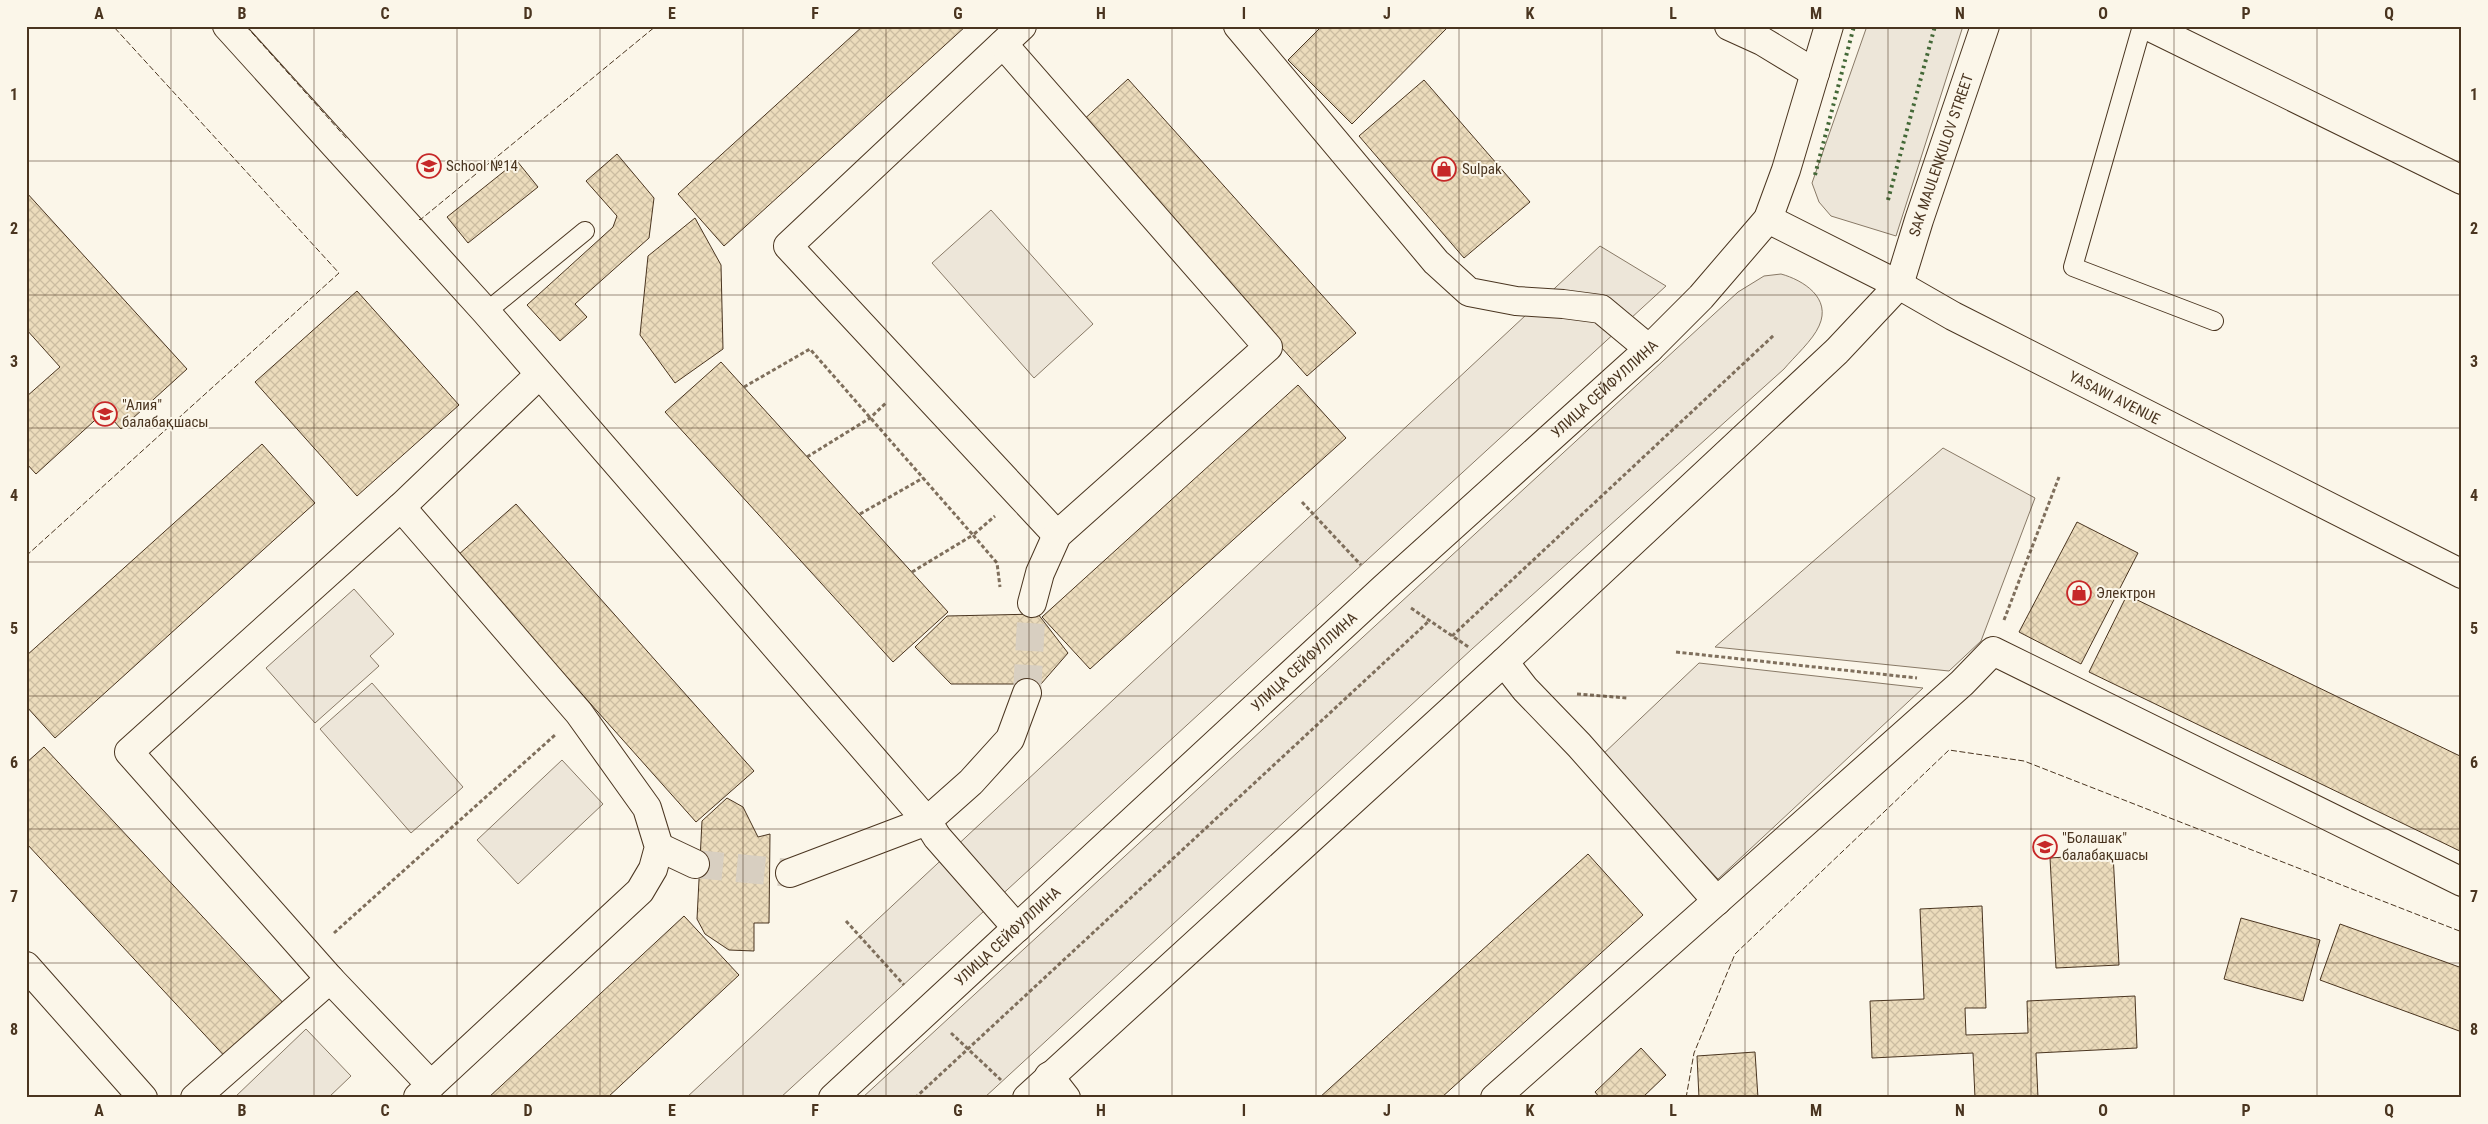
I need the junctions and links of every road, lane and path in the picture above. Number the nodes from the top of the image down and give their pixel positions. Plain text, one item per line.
1 (226, 26) edge
2 (1238, 26) edge
3 (1728, 26) edge
4 (1829, 26) edge
5 (1985, 26) edge
6 (2142, 26) edge
7 (2148, 26) edge
8 (1012, 35) edge
9 (1815, 73) junction
10 (2462, 180) edge
11 (1768, 219) junction
12 (585, 231) dead end
13 (1899, 285) junction
14 (486, 312) junction
15 (2214, 321) dead end
16 (1774, 335) dead end
17 (1649, 349) junction
18 (539, 375) junction
19 (912, 379) junction
20 (744, 387) dead end
21 (870, 418) junction
22 (807, 457) dead end
23 (2059, 476) dead end
24 (923, 478) junction
25 (1020, 495) junction
26 (401, 507) junction
27 (860, 514) dead end
28 (973, 535) junction
29 (1057, 535) junction
30 (912, 572) dead end
31 (2462, 574) edge
32 (1001, 596) dead end
33 (1032, 603) tunnel mouth
34 (1429, 621) dead end
35 (1452, 636) dead end
36 (1992, 651) junction
37 (1676, 652) dead end
38 (1504, 662) junction
39 (1962, 683) junction
40 (1027, 693) tunnel mouth
41 (580, 713) junction
42 (927, 821) junction
43 (659, 846) junction
44 (695, 864) tunnel mouth
45 (790, 873) tunnel mouth
46 (2462, 882) edge
47 (1718, 901) junction
48 (1017, 928) junction
49 (310, 955) junction
50 (26, 966) edge
51 (330, 979) junction
52 (1049, 1076) junction
53 (424, 1091) edge
54 (144, 1098) edge
55 (194, 1098) edge
56 (833, 1098) edge
57 (915, 1098) edge
58 (1027, 1098) edge
59 (1066, 1098) edge
60 (1495, 1098) edge

1 - 14 street
2 - 17 street
3 - 9 street
4 - 9 street
5 - 13 street, SAK MAULENKULOV STREET
6 - 15 lane
7 - 10 street
8 - 19 street
8 - 29 street
9 - 11 street
11 - 13 street, YASAWI AVENUE
11 - 17 street, УЛИЦА СЕЙФУЛЛИНА
12 - 14 lane
13 - 31 street, YASAWI AVENUE
13 - 38 street
14 - 18 street
16 - 35 path
17 - 48 street, УЛИЦА СЕЙФУЛЛИНА
18 - 26 street
18 - 42 street
19 - 21 path
19 - 25 street
20 - 21 path
21 - 22 path
21 - 24 path
23 - 36 path
24 - 27 path
24 - 28 path
25 - 28 path
25 - 29 street
26 - 41 street
26 - 49 street
28 - 30 path
28 - 32 path
29 - 33 street
34 - 57 path
36 - 39 street
36 - 46 street
37 - 39 path
38 - 47 street
38 - 52 street
39 - 47 street
40 - 42 street
41 - 43 street
41 - 49 path
42 - 45 street
42 - 48 street
43 - 44 street
43 - 53 street
47 - 60 street
48 - 56 street, УЛИЦА СЕЙФУЛЛИНА
49 - 51 street
50 - 54 street
51 - 53 street
51 - 55 street
52 - 58 street
52 - 59 street

